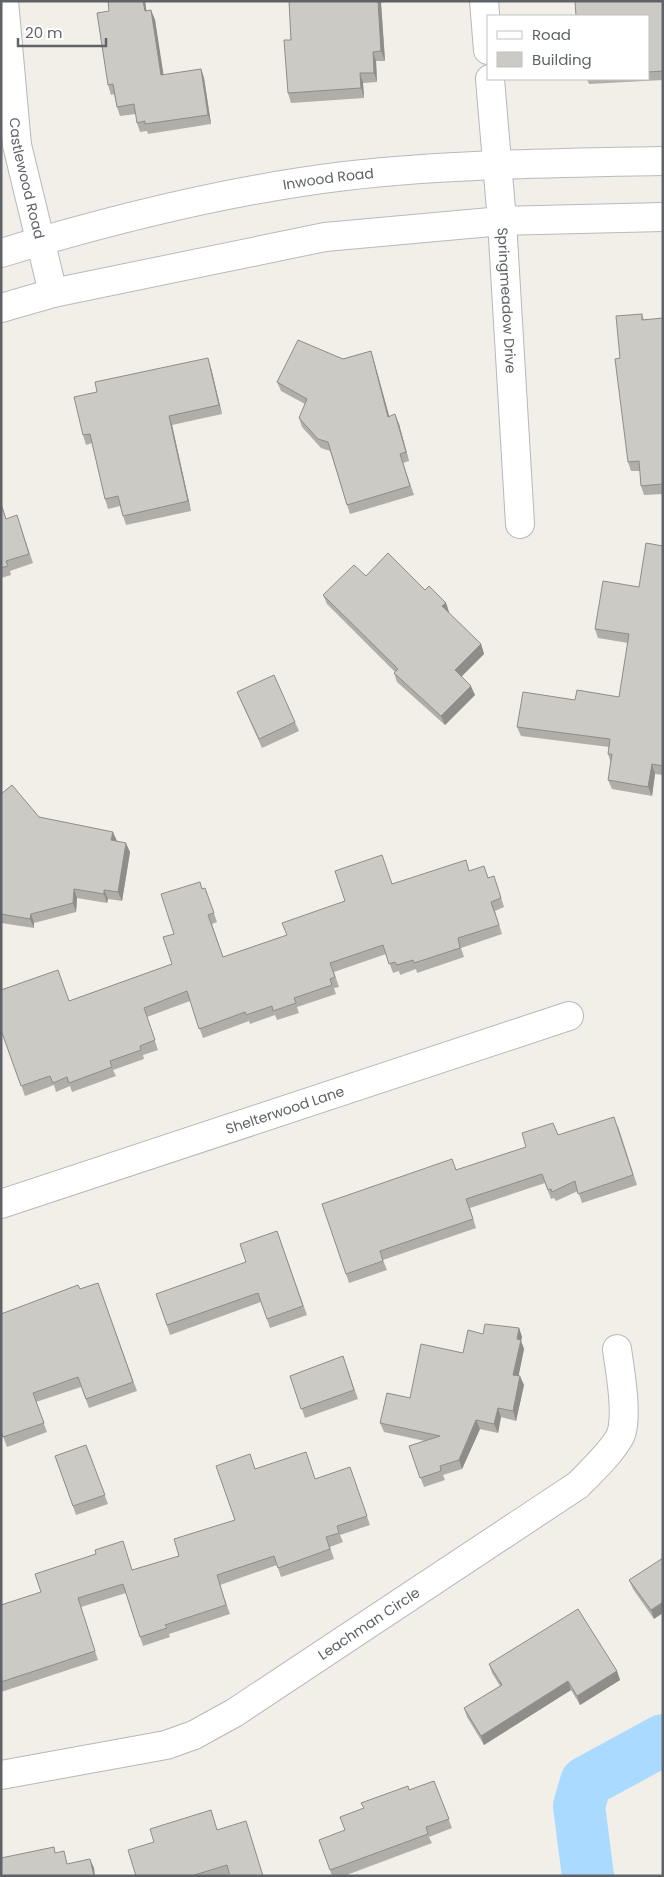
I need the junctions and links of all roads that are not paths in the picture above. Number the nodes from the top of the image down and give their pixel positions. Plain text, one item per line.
1 (4, 1) edge
2 (484, 1) edge
3 (487, 38) edge
4 (490, 80) edge
5 (663, 161) edge
6 (498, 164) junction
7 (663, 217) edge
8 (502, 221) junction
9 (41, 241) junction
10 (1, 253) edge
11 (53, 293) junction
12 (1, 308) edge
13 (520, 524) dead end
14 (569, 1016) dead end
15 (1, 1204) edge
16 (617, 1349) dead end
17 (1, 1775) edge

1 - 9 street, Castlewood Road
2 - 3 street
4 - 6 street, Springmeadow Drive
5 - 6 street, Inwood Road
6 - 8 street, Springmeadow Drive
6 - 9 street, Inwood Road
7 - 8 street
8 - 11 street
8 - 13 street, Springmeadow Drive
9 - 10 street, Inwood Road
9 - 11 street, Castlewood Road
11 - 12 street
14 - 15 street, Shelterwood Lane
16 - 17 street, Leachman Circle

